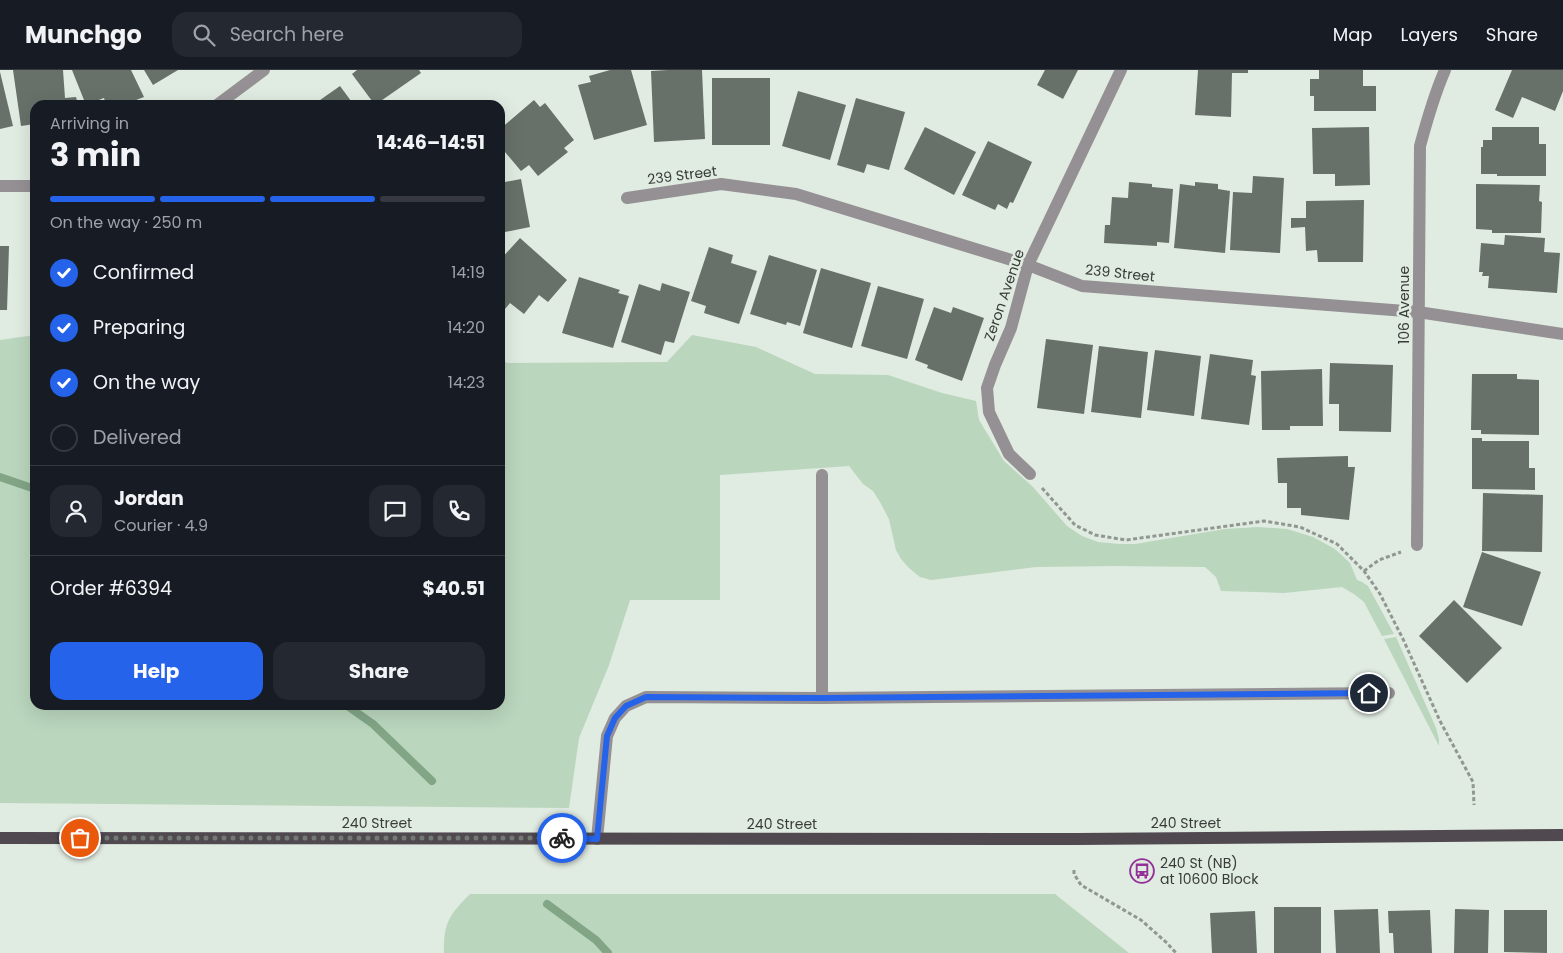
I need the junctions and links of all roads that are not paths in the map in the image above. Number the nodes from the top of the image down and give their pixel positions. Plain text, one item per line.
1 (264, 70) edge
2 (1121, 70) edge
3 (1445, 70) edge
4 (224, 100) edge
5 (0, 186) edge
6 (30, 186) edge
7 (627, 198) dead end
8 (1028, 265) junction
9 (1418, 312) junction
10 (1563, 334) edge
11 (1030, 474) road end
12 (822, 475) dead end
13 (1418, 545) dead end
14 (1389, 693) dead end
15 (822, 698) junction
16 (1563, 835) edge
17 (0, 838) edge
18 (597, 839) junction

1 - 4 street
2 - 8 street, Zeron Avenue
3 - 9 street, 106 Avenue
5 - 6 street
7 - 8 street, 239 Street
8 - 9 street, 239 Street
8 - 11 street, Zeron Avenue
9 - 10 street, 239 Street
9 - 13 street, 106 Avenue
12 - 15 street
14 - 15 street
15 - 18 street
16 - 18 main road, 240 Street
17 - 18 main road, 240 Street

